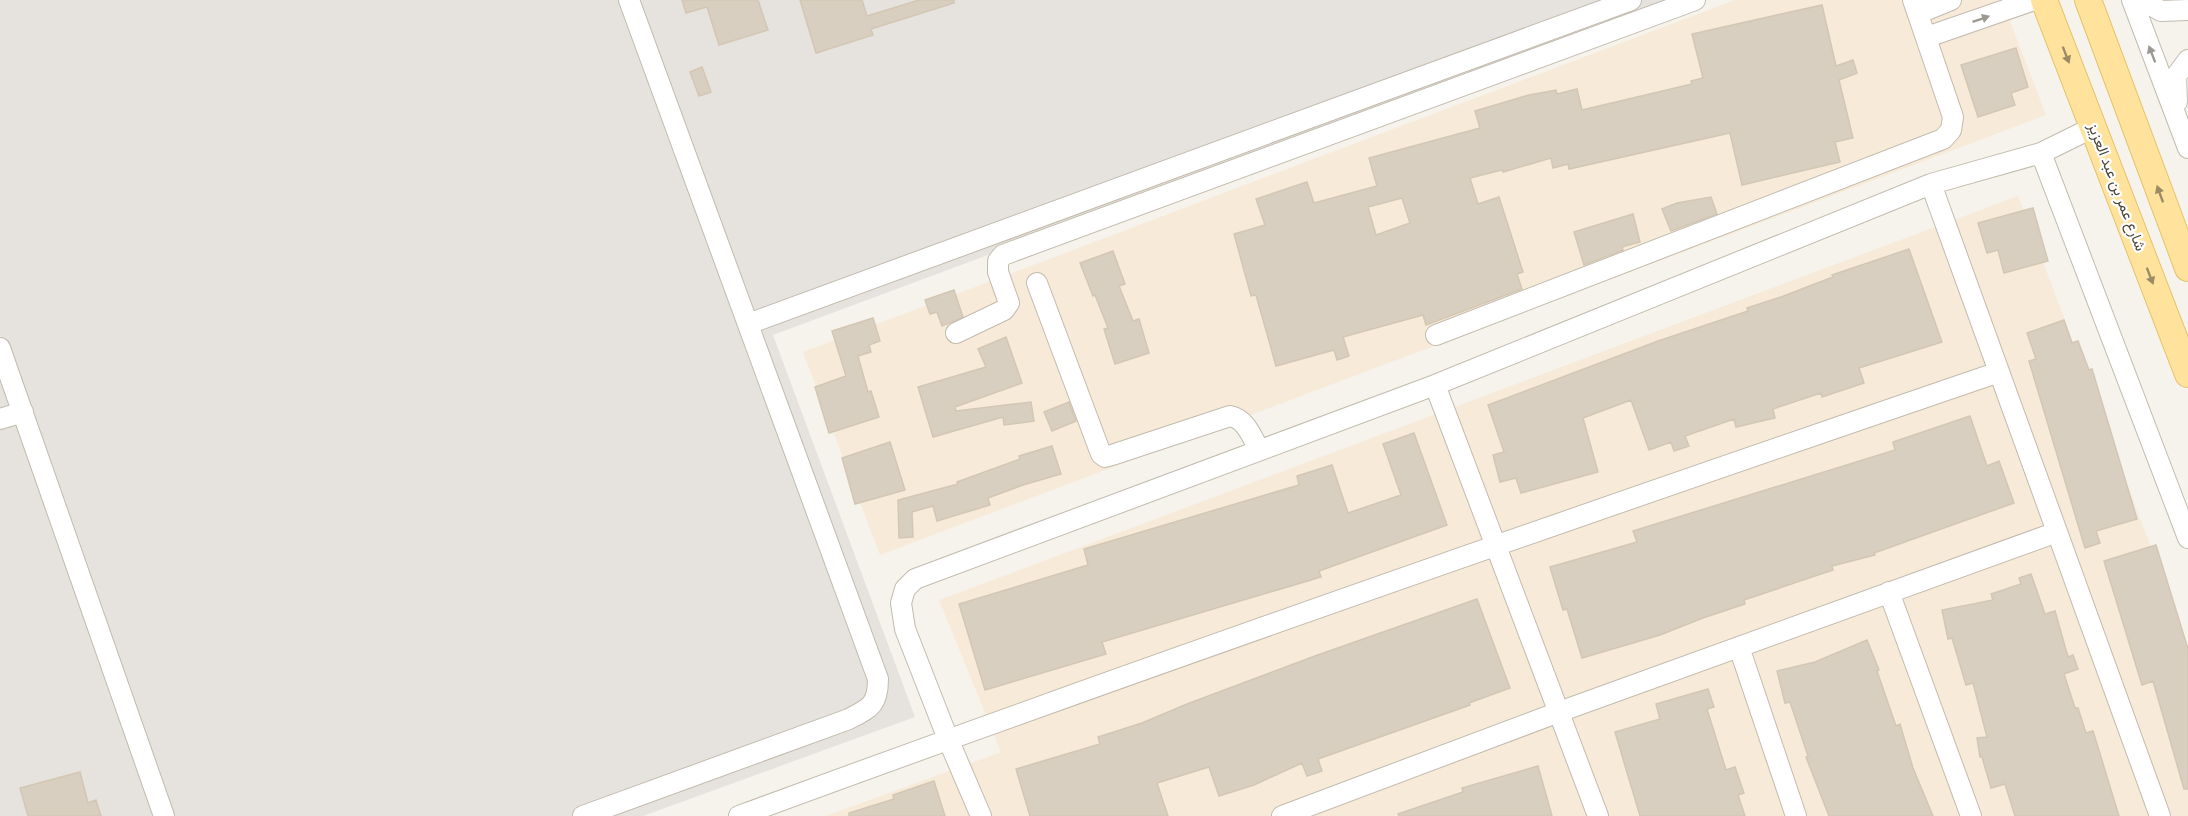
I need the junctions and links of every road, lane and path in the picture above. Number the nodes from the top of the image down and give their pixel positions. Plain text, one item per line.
1 (629, 0) edge
2 (1631, 0) edge
3 (1695, 0) edge
4 (1951, 0) edge
5 (2034, 0) edge
6 (2044, 0) edge
7 (2088, 0) edge
8 (2132, 0) edge
9 (2142, 0) edge
10 (1916, 6) edge
11 (2188, 10) edge
12 (1927, 37) junction
13 (2188, 60) edge
14 (2177, 120) junction
15 (2094, 127) junction
16 (2188, 148) edge
17 (2041, 153) junction
18 (1931, 184) junction
19 (2188, 268) edge
20 (1036, 283) dead end
21 (748, 324) junction
22 (956, 333) dead end
23 (1436, 334) dead end
24 (0, 348) edge
25 (1999, 372) junction
26 (2188, 374) edge
27 (1435, 385) junction
28 (22, 412) junction
29 (0, 419) edge
30 (1259, 450) junction
31 (2057, 532) junction
32 (2188, 538) edge
33 (1495, 545) junction
34 (1889, 592) junction
35 (1738, 647) junction
36 (1559, 712) junction
37 (948, 739) junction
38 (164, 816) edge
39 (583, 816) edge
40 (739, 816) edge
41 (981, 816) edge
42 (1282, 816) edge
43 (1598, 816) edge
44 (1796, 816) edge
45 (1971, 816) edge
46 (2160, 816) edge

1 - 21 street
2 - 21 street
3 - 22 street
4 - 10 street
12 -> 5 street
6 -> 15 main road, شارع عمر بن عبد العزيز
19 -> 7 main road
14 -> 8 street
9 - 11 street
10 - 12 street
12 - 23 street
13 - 14 street
14 - 16 street
15 - 17 street
15 -> 26 main road, شارع عمر بن عبد العزيز
17 - 18 street
17 - 32 street
18 - 25 street
18 - 27 street
20 - 30 street
21 - 39 street
24 - 28 street
25 - 31 street
25 - 33 street
27 - 30 street
27 - 33 street
28 - 29 street
28 - 38 street
30 - 37 street
31 - 34 street
31 - 46 street
33 - 36 street
33 - 37 street
34 - 35 street
34 - 45 street
35 - 36 street
35 - 44 street
36 - 42 street
36 - 43 street
37 - 40 street
37 - 41 street

